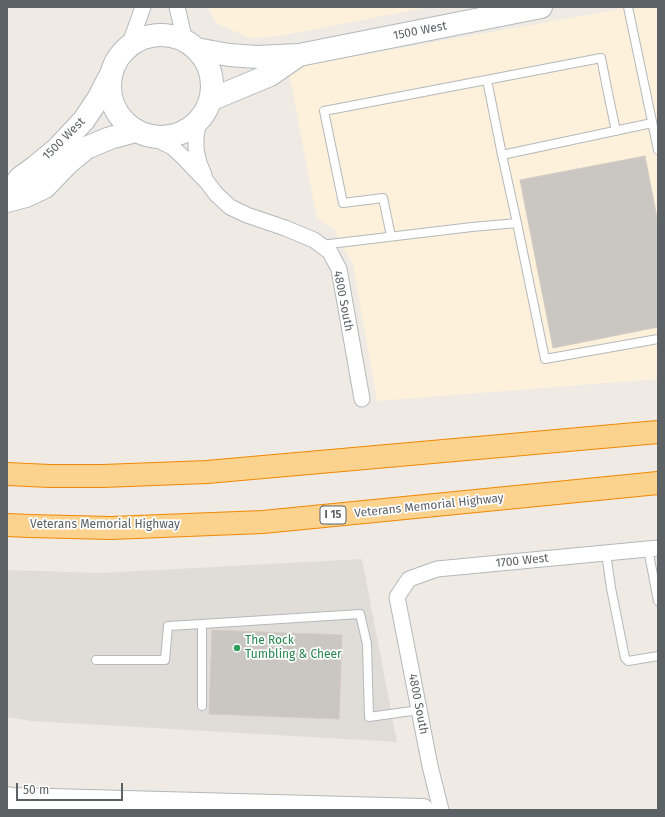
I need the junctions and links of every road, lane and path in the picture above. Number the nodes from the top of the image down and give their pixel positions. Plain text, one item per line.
1 (142, 7) edge
2 (177, 7) edge
3 (541, 7) edge
4 (628, 7) edge
5 (191, 45) junction
6 (129, 46) junction
7 (299, 55) junction
8 (111, 73) junction
9 (487, 80) junction
10 (210, 100) junction
11 (199, 121) junction
12 (652, 123) junction
13 (616, 131) junction
14 (144, 134) junction
15 (658, 150) edge
16 (502, 154) junction
17 (207, 182) junction
18 (7, 196) edge
19 (7, 201) edge
20 (517, 223) junction
21 (391, 236) junction
22 (320, 245) junction
23 (658, 339) edge
24 (362, 399) dead end
25 (658, 432) edge
26 (7, 474) edge
27 (658, 483) edge
28 (7, 525) edge
29 (653, 548) edge
30 (606, 553) junction
31 (397, 597) joint
32 (658, 601) edge
33 (202, 624) junction
34 (658, 656) edge
35 (96, 660) dead end
36 (202, 706) dead end
37 (419, 710) junction
38 (11, 803) edge
39 (423, 810) edge
40 (441, 810) edge

1 - 6 street
2 - 5 street
3 - 7 street, 1500 West
4 - 12 lane
5 - 6 street
5 - 7 street, 1500 West
5 - 10 street
6 - 8 street
7 - 10 street, 1500 West
8 - 14 street
8 - 18 street, 1500 West
9 - 13 lane
9 - 16 lane
9 - 21 lane
10 - 11 street
11 - 14 street
11 - 17 street, 4800 South
12 - 13 lane
12 - 15 lane
13 - 16 lane
14 - 17 street, 4800 South
14 - 19 street, 1500 West
16 - 20 lane
17 - 22 street, 4800 South
20 - 21 lane
20 - 23 lane
21 - 22 lane
22 - 24 street, 4800 South
25 - 26 highway
27 - 28 highway, Veterans Memorial Highway / I 15
29 - 30 street, 1700 West
29 - 32 lane
30 - 31 street, 1700 West
30 - 34 lane
31 - 37 street, 4800 South
33 - 35 lane
33 - 36 lane
33 - 37 lane
37 - 40 street, 4800 South
38 - 39 street

